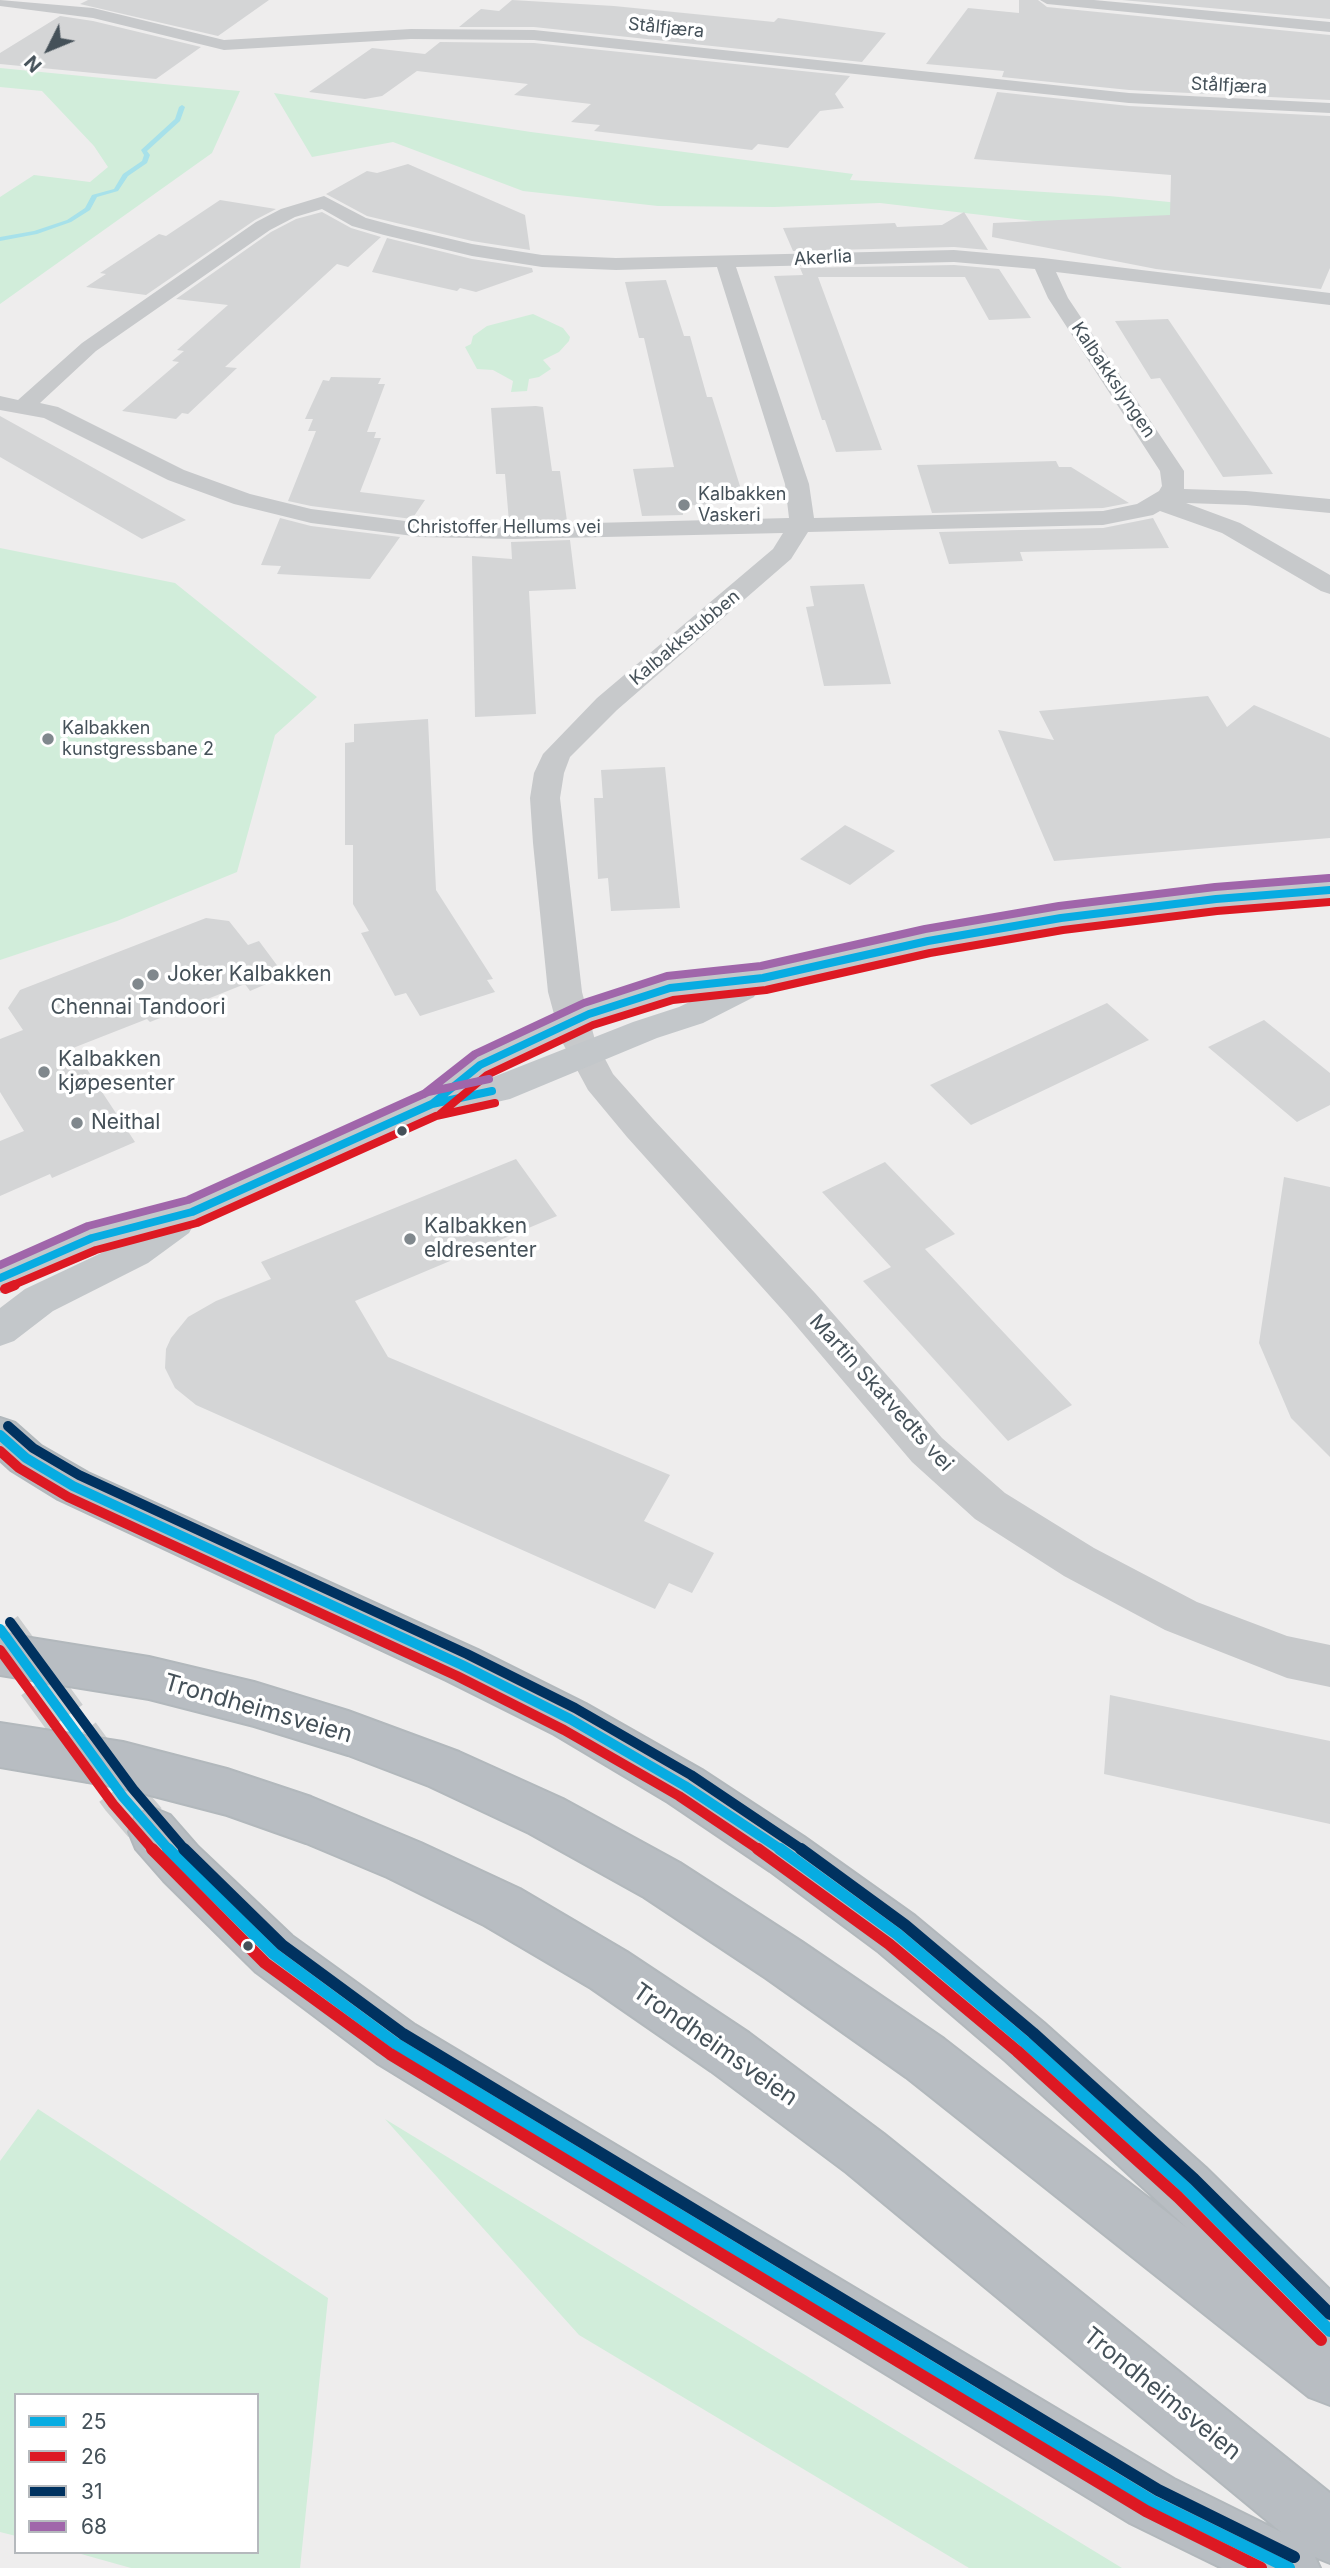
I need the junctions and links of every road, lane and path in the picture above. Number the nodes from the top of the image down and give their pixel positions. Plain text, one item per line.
1 (1047, 0) edge
2 (0, 2) edge
3 (1330, 27) edge
4 (1330, 108) edge
5 (324, 202) joint
6 (725, 262) junction
7 (1043, 264) junction
8 (1330, 299) edge
9 (12, 405) edge
10 (1164, 499) junction
11 (1330, 506) edge
12 (800, 525) junction
13 (1330, 586) edge
14 (1330, 890) edge
15 (578, 1038) junction
16 (192, 1212) junction
17 (0, 1278) edge
18 (0, 1330) edge
19 (0, 1435) edge
20 (0, 1654) edge
21 (1330, 1666) edge
22 (0, 1745) edge
23 (153, 1832) tunnel mouth
24 (1330, 2331) edge
25 (1330, 2376) edge
26 (1330, 2532) edge
27 (1289, 2568) edge

1 - 3 street
2 - 4 street, Stålfjæra
5 - 6 street, Akerlia
5 - 9 street, Christoffer Hellums vei
6 - 7 street, Akerlia
6 - 12 street
7 - 8 street, Akerlia
7 - 10 street, Kalbakkslyngen
9 - 12 street, Christoffer Hellums vei
10 - 11 street
10 - 12 street, Christoffer Hellums vei
10 - 13 street
12 - 15 street, Kalbakkstubben
14 - 15 main road
15 - 16 main road
15 - 21 street, Martin Skatvedts vei
16 - 17 main road
16 - 18 main road
19 - 24 highway
20 - 25 highway, Trondheimsveien
22 - 26 highway, Trondheimsveien
23 - 27 highway

